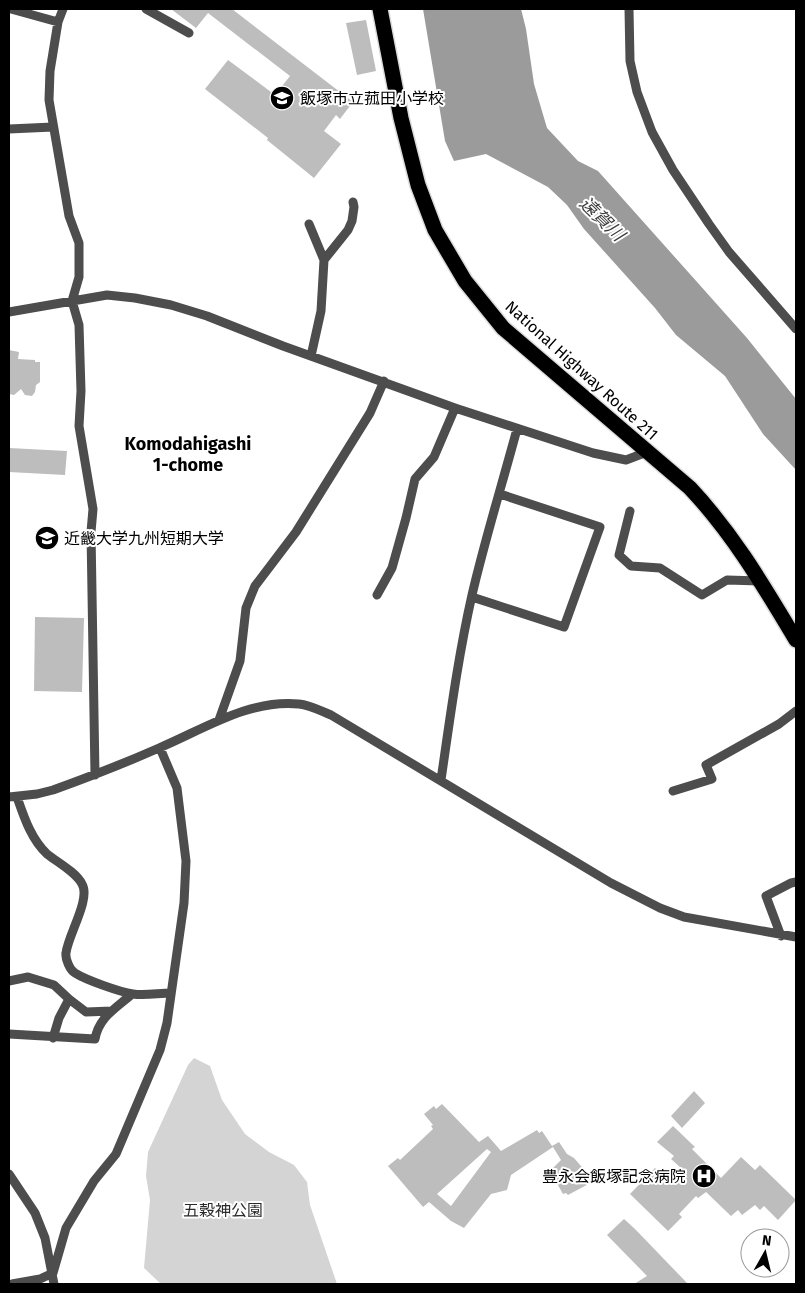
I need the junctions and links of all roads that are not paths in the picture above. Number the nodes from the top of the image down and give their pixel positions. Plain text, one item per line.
1 (12, 9) edge
2 (63, 9) edge
3 (146, 9) edge
4 (380, 9) edge
5 (628, 9) edge
6 (58, 22) junction
7 (189, 33) dead end
8 (53, 127) junction
9 (9, 129) edge
10 (353, 202) dead end
11 (309, 224) dead end
12 (324, 260) junction
13 (72, 301) junction
14 (9, 312) edge
15 (796, 329) edge
16 (311, 356) junction
17 (384, 381) junction
18 (455, 408) junction
19 (517, 429) junction
20 (647, 452) junction
21 (500, 494) junction
22 (630, 511) dead end
23 (760, 580) junction
24 (377, 595) dead end
25 (472, 597) junction
26 (796, 640) edge
27 (796, 711) edge
28 (219, 720) junction
29 (160, 748) junction
30 (95, 775) junction
31 (441, 780) junction
32 (673, 792) dead end
33 (13, 797) edge
34 (796, 882) edge
35 (781, 936) junction
36 (796, 938) edge
37 (9, 981) edge
38 (171, 993) junction
39 (132, 994) junction
40 (69, 999) junction
41 (112, 1011) junction
42 (9, 1034) edge
43 (53, 1038) junction
44 (9, 1174) edge
45 (53, 1273) junction
46 (12, 1284) edge
47 (54, 1284) edge

1 - 6 street
2 - 6 street
3 - 7 street
4 - 20 highway, National Highway Route 211
5 - 15 street
6 - 8 street
8 - 9 street
8 - 13 street
10 - 12 street
11 - 12 street
12 - 16 street
13 - 14 street
13 - 16 street
13 - 30 street
16 - 17 street
17 - 18 street
17 - 28 street
18 - 19 street
18 - 24 street
19 - 20 street
19 - 21 street
20 - 23 highway, National Highway Route 211
21 - 25 street
21 - 25 street
22 - 23 street
23 - 26 highway, National Highway Route 211
25 - 31 street
27 - 32 street
28 - 29 street
28 - 31 street
29 - 30 street
29 - 38 street
30 - 33 street
31 - 35 street
33 - 39 street
34 - 35 street
35 - 36 street
37 - 40 street
38 - 39 street
38 - 45 street
39 - 41 street
40 - 41 street
40 - 43 street
41 - 43 street
42 - 43 street
44 - 45 street
45 - 46 street
45 - 47 street

